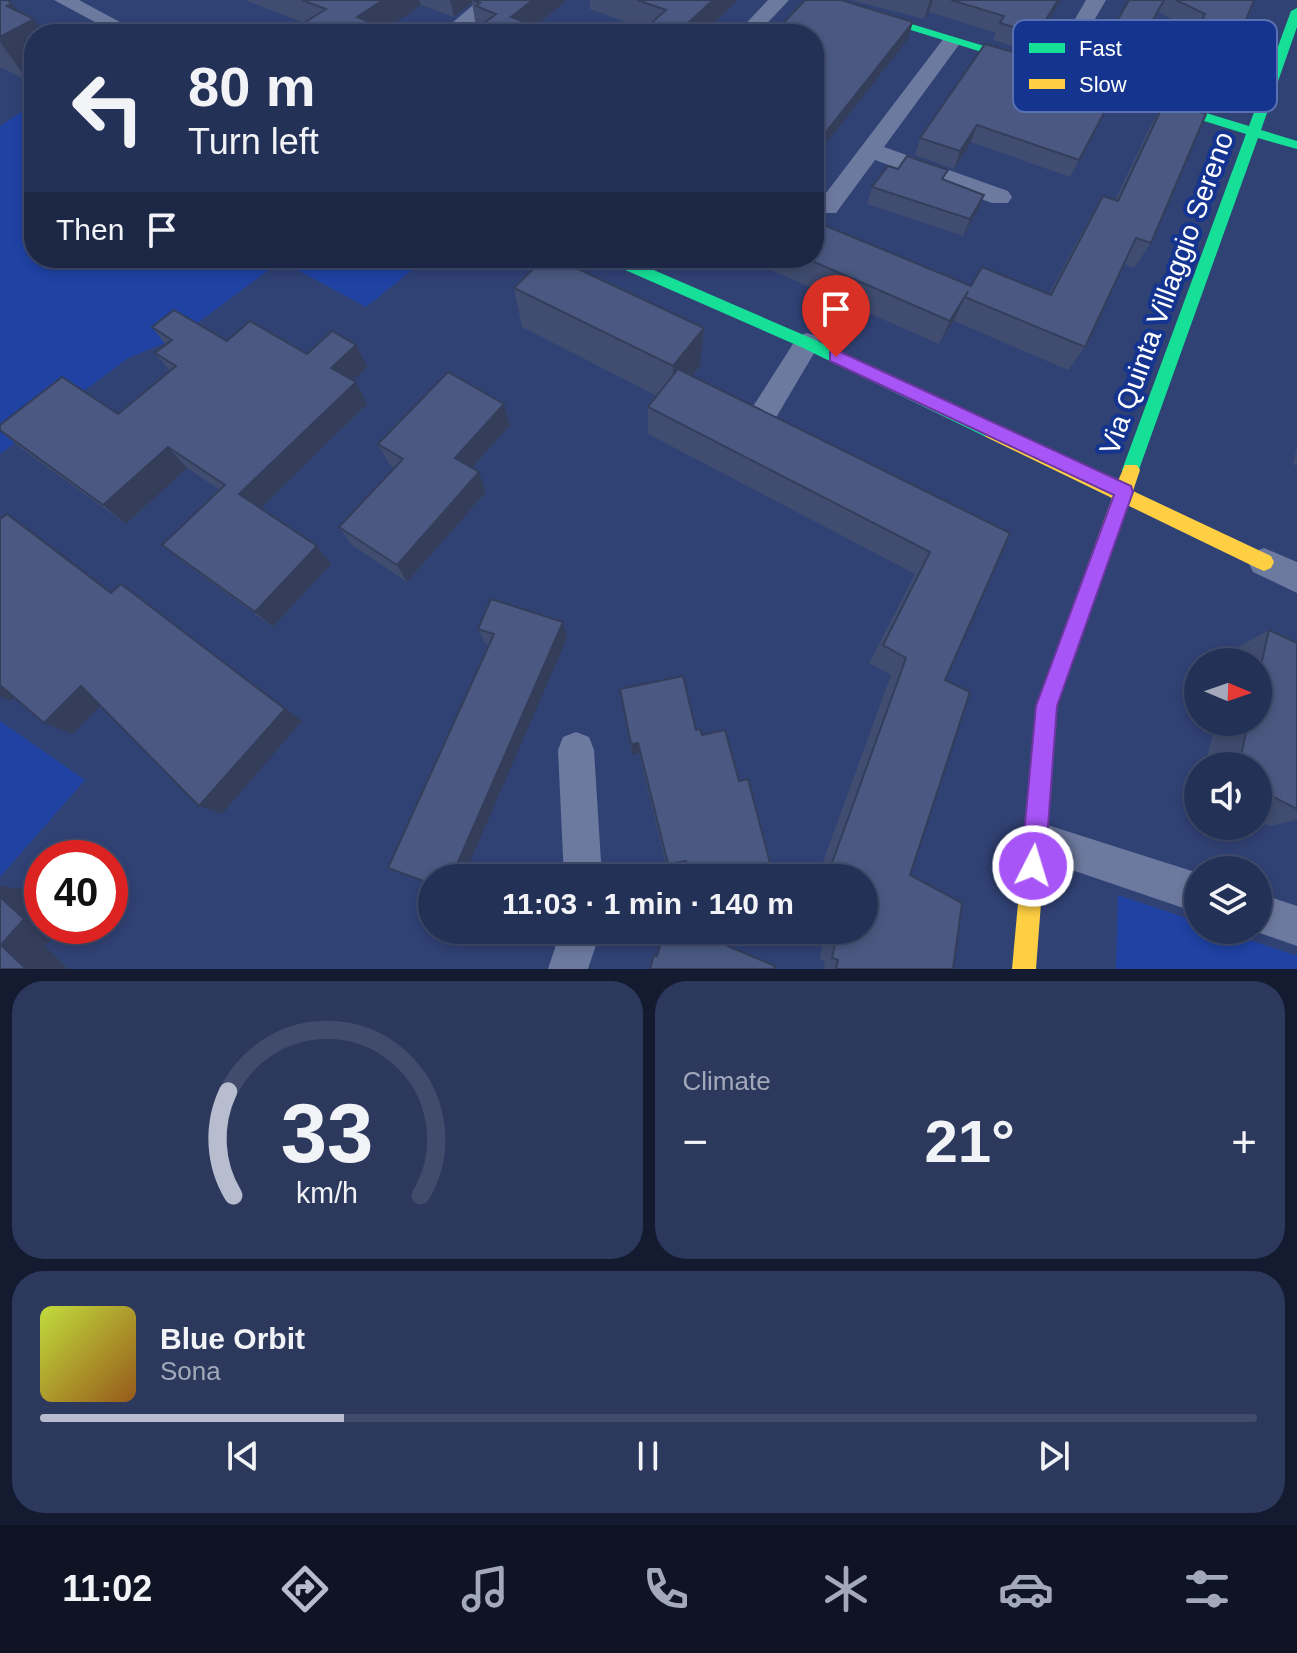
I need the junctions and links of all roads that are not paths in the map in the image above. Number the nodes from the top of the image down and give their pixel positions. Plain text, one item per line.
1 (64, 0) edge
2 (490, 0) edge
3 (779, 0) edge
4 (820, 0) edge
5 (1096, 0) edge
6 (1297, 11) edge
7 (1084, 20) edge
8 (112, 24) edge
9 (462, 24) edge
10 (756, 24) edge
11 (951, 42) junction
12 (1013, 61) edge
13 (1277, 66) edge
14 (1188, 112) edge
15 (1260, 112) edge
16 (1253, 131) junction
17 (1297, 145) edge
18 (871, 150) junction
19 (1000, 197) dead end
20 (828, 207) dead end
21 (635, 268) edge
22 (807, 343) junction
23 (764, 413) edge
24 (1124, 492) junction
25 (1264, 562) joint
26 (1297, 578) edge
27 (576, 750) dead end
28 (1035, 840) junction
29 (582, 864) edge
30 (1184, 888) edge
31 (1272, 918) edge
32 (1297, 926) edge
33 (576, 944) edge
34 (568, 969) edge
35 (1024, 969) edge

1 - 8 street
2 - 9 street
3 - 10 street
4 - 11 street
5 - 7 street
6 - 13 street, Via Quinta Villaggio Sereno
11 - 12 street
11 - 18 street
14 - 16 street
15 - 16 street, Via Quinta Villaggio Sereno
16 - 17 street
16 - 24 street, Via Quinta Villaggio Sereno
18 - 19 street
18 - 20 street
21 - 22 street
22 - 23 street
22 - 24 street
24 - 25 street
24 - 28 street, Via Quinta Villaggio Sereno
25 - 26 street
27 - 29 street
28 - 30 street
28 - 35 street, Via Quinta Villaggio Sereno
31 - 32 street
33 - 34 street

